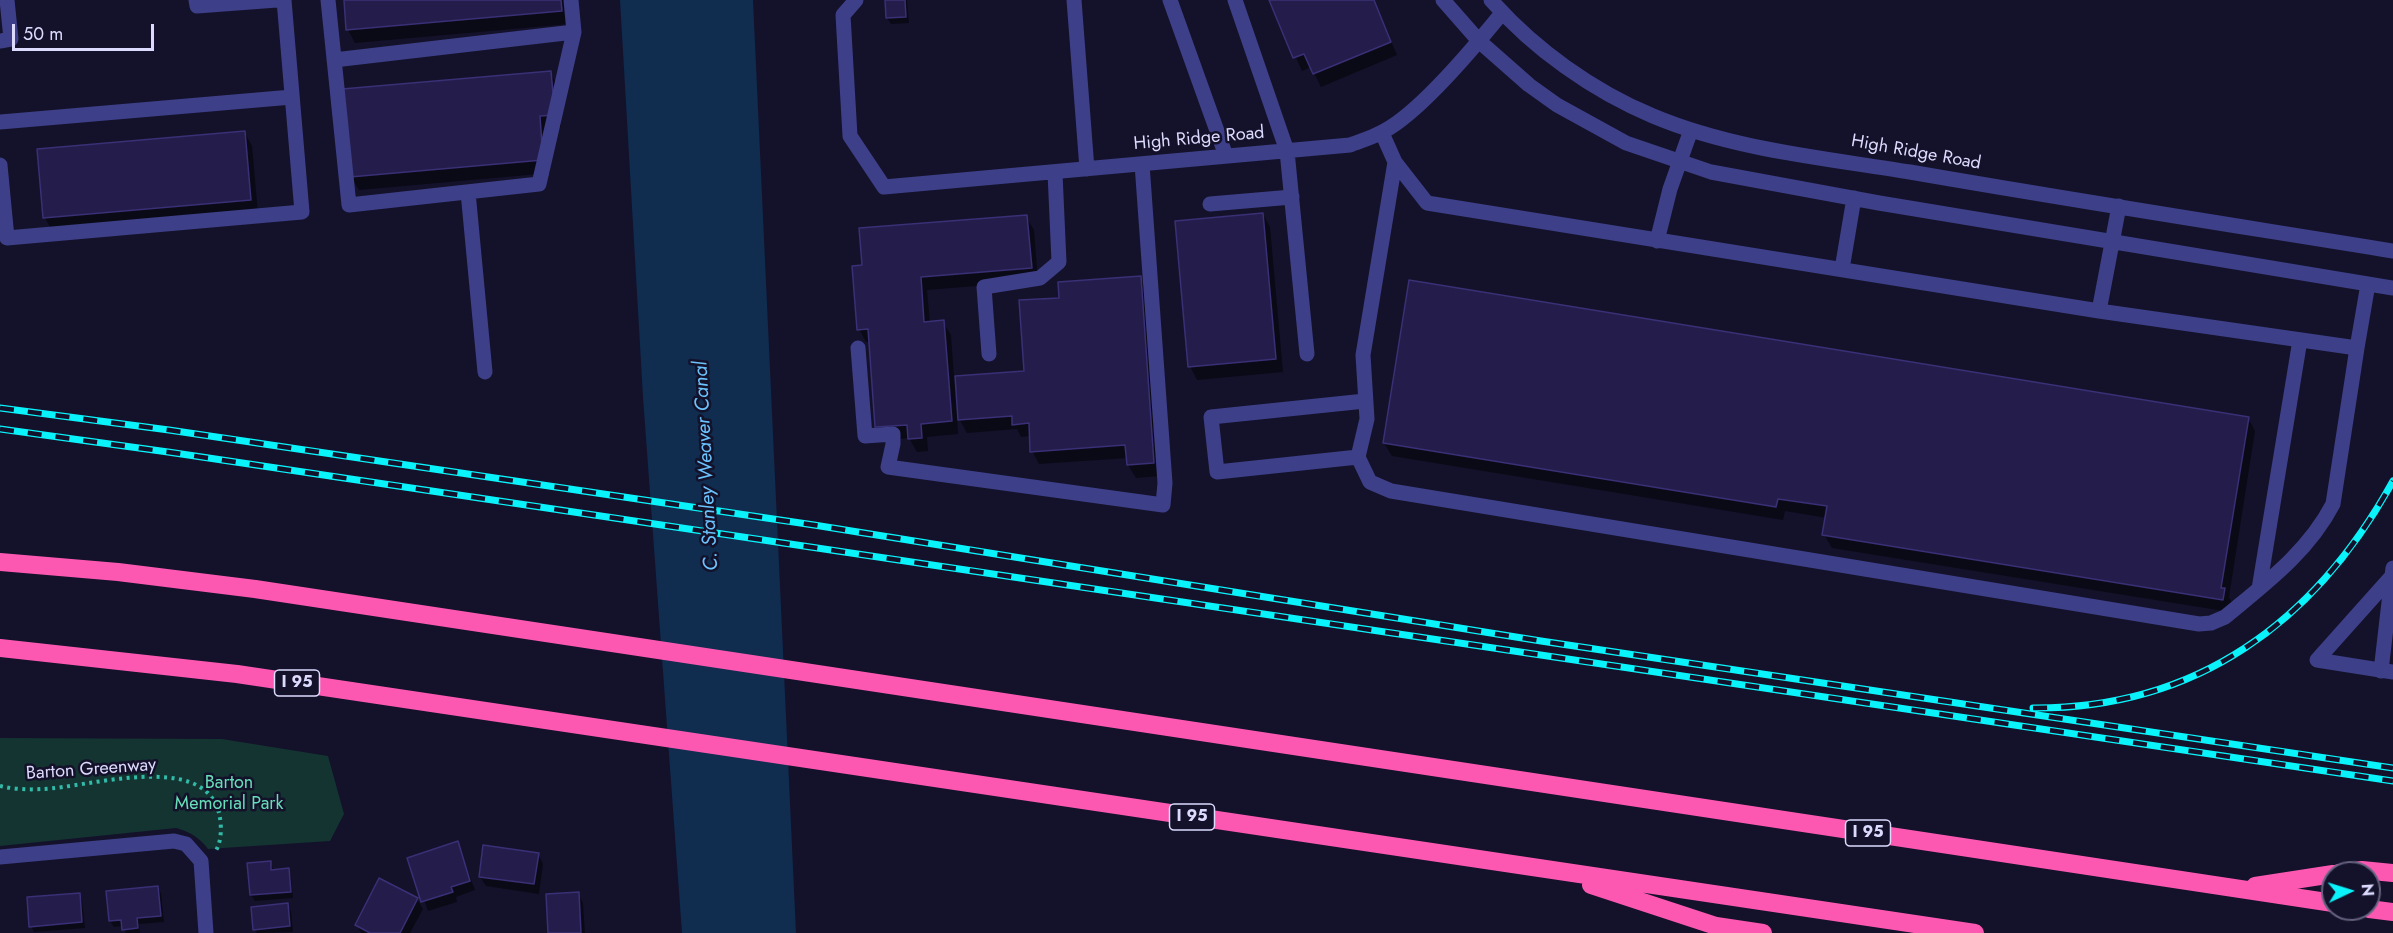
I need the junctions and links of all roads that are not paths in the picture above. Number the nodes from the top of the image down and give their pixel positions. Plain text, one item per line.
1 (7, 0) edge
2 (196, 0) edge
3 (277, 0) edge
4 (284, 0) edge
5 (328, 0) edge
6 (571, 0) edge
7 (856, 0) edge
8 (1074, 0) edge
9 (1170, 0) edge
10 (1235, 0) edge
11 (1443, 0) edge
12 (1491, 0) edge
13 (1502, 13) junction
14 (574, 32) junction
15 (0, 41) edge
16 (1479, 41) junction
17 (334, 60) junction
18 (292, 97) junction
19 (0, 122) edge
20 (1691, 130) junction
21 (1382, 133) junction
22 (1287, 151) junction
23 (1226, 156) junction
24 (1395, 162) junction
25 (1680, 162) junction
26 (1142, 164) junction
27 (0, 165) edge
28 (1087, 170) junction
29 (1055, 172) junction
30 (468, 192) junction
31 (1292, 197) junction
32 (1854, 198) junction
33 (1210, 204) dead end
34 (2119, 206) junction
35 (2111, 240) junction
36 (1657, 241) junction
37 (2393, 251) edge
38 (1842, 269) junction
39 (2368, 284) junction
40 (2393, 288) edge
41 (2099, 311) junction
42 (2300, 340) junction
43 (858, 348) dead end
44 (2357, 348) junction
45 (989, 354) dead end
46 (1307, 354) dead end
47 (485, 372) dead end
48 (1365, 401) junction
49 (1358, 457) junction
50 (0, 562) edge
51 (2392, 572) edge
52 (2259, 589) junction
53 (0, 648) edge
54 (2387, 671) edge
55 (0, 857) edge
56 (1543, 869) junction
57 (2321, 876) edge
58 (2235, 889) junction
59 (2321, 901) edge
60 (206, 933) edge
61 (1762, 933) edge
62 (1975, 933) edge

1 - 15 street
2 - 3 street
4 - 18 street
5 - 17 street
6 - 14 street
7 - 29 street, High Ridge Road
8 - 28 street
9 - 23 street
10 - 22 street
11 - 16 street
12 - 13 street
13 - 16 street, High Ridge Road
13 - 20 street, High Ridge Road
14 - 17 street
14 - 30 street
16 - 21 street, High Ridge Road
16 - 25 street
17 - 30 street
18 - 19 street
18 - 27 street
20 - 25 street
20 - 34 street, High Ridge Road
21 - 22 street, High Ridge Road
21 - 24 street
22 - 23 street, High Ridge Road
22 - 31 street
23 - 26 street, High Ridge Road
24 - 36 street
24 - 48 street
25 - 32 street
25 - 36 street
26 - 28 street, High Ridge Road
26 - 43 street
28 - 29 street, High Ridge Road
29 - 45 street
30 - 47 street
31 - 33 street
31 - 46 street
32 - 35 street
32 - 38 street
34 - 35 street
34 - 37 street, High Ridge Road
35 - 39 street
35 - 41 street
36 - 38 street
38 - 41 street
39 - 40 street
39 - 44 street
41 - 42 street
42 - 44 street
42 - 52 street
44 - 52 street
48 - 49 street
48 - 49 street
49 - 52 street
50 - 58 highway, I 95
51 - 54 street
51 - 54 street
53 - 56 highway, I 95
55 - 60 street
56 - 61 highway
56 - 62 highway, I 95
57 - 58 highway
58 - 59 highway, I 95

